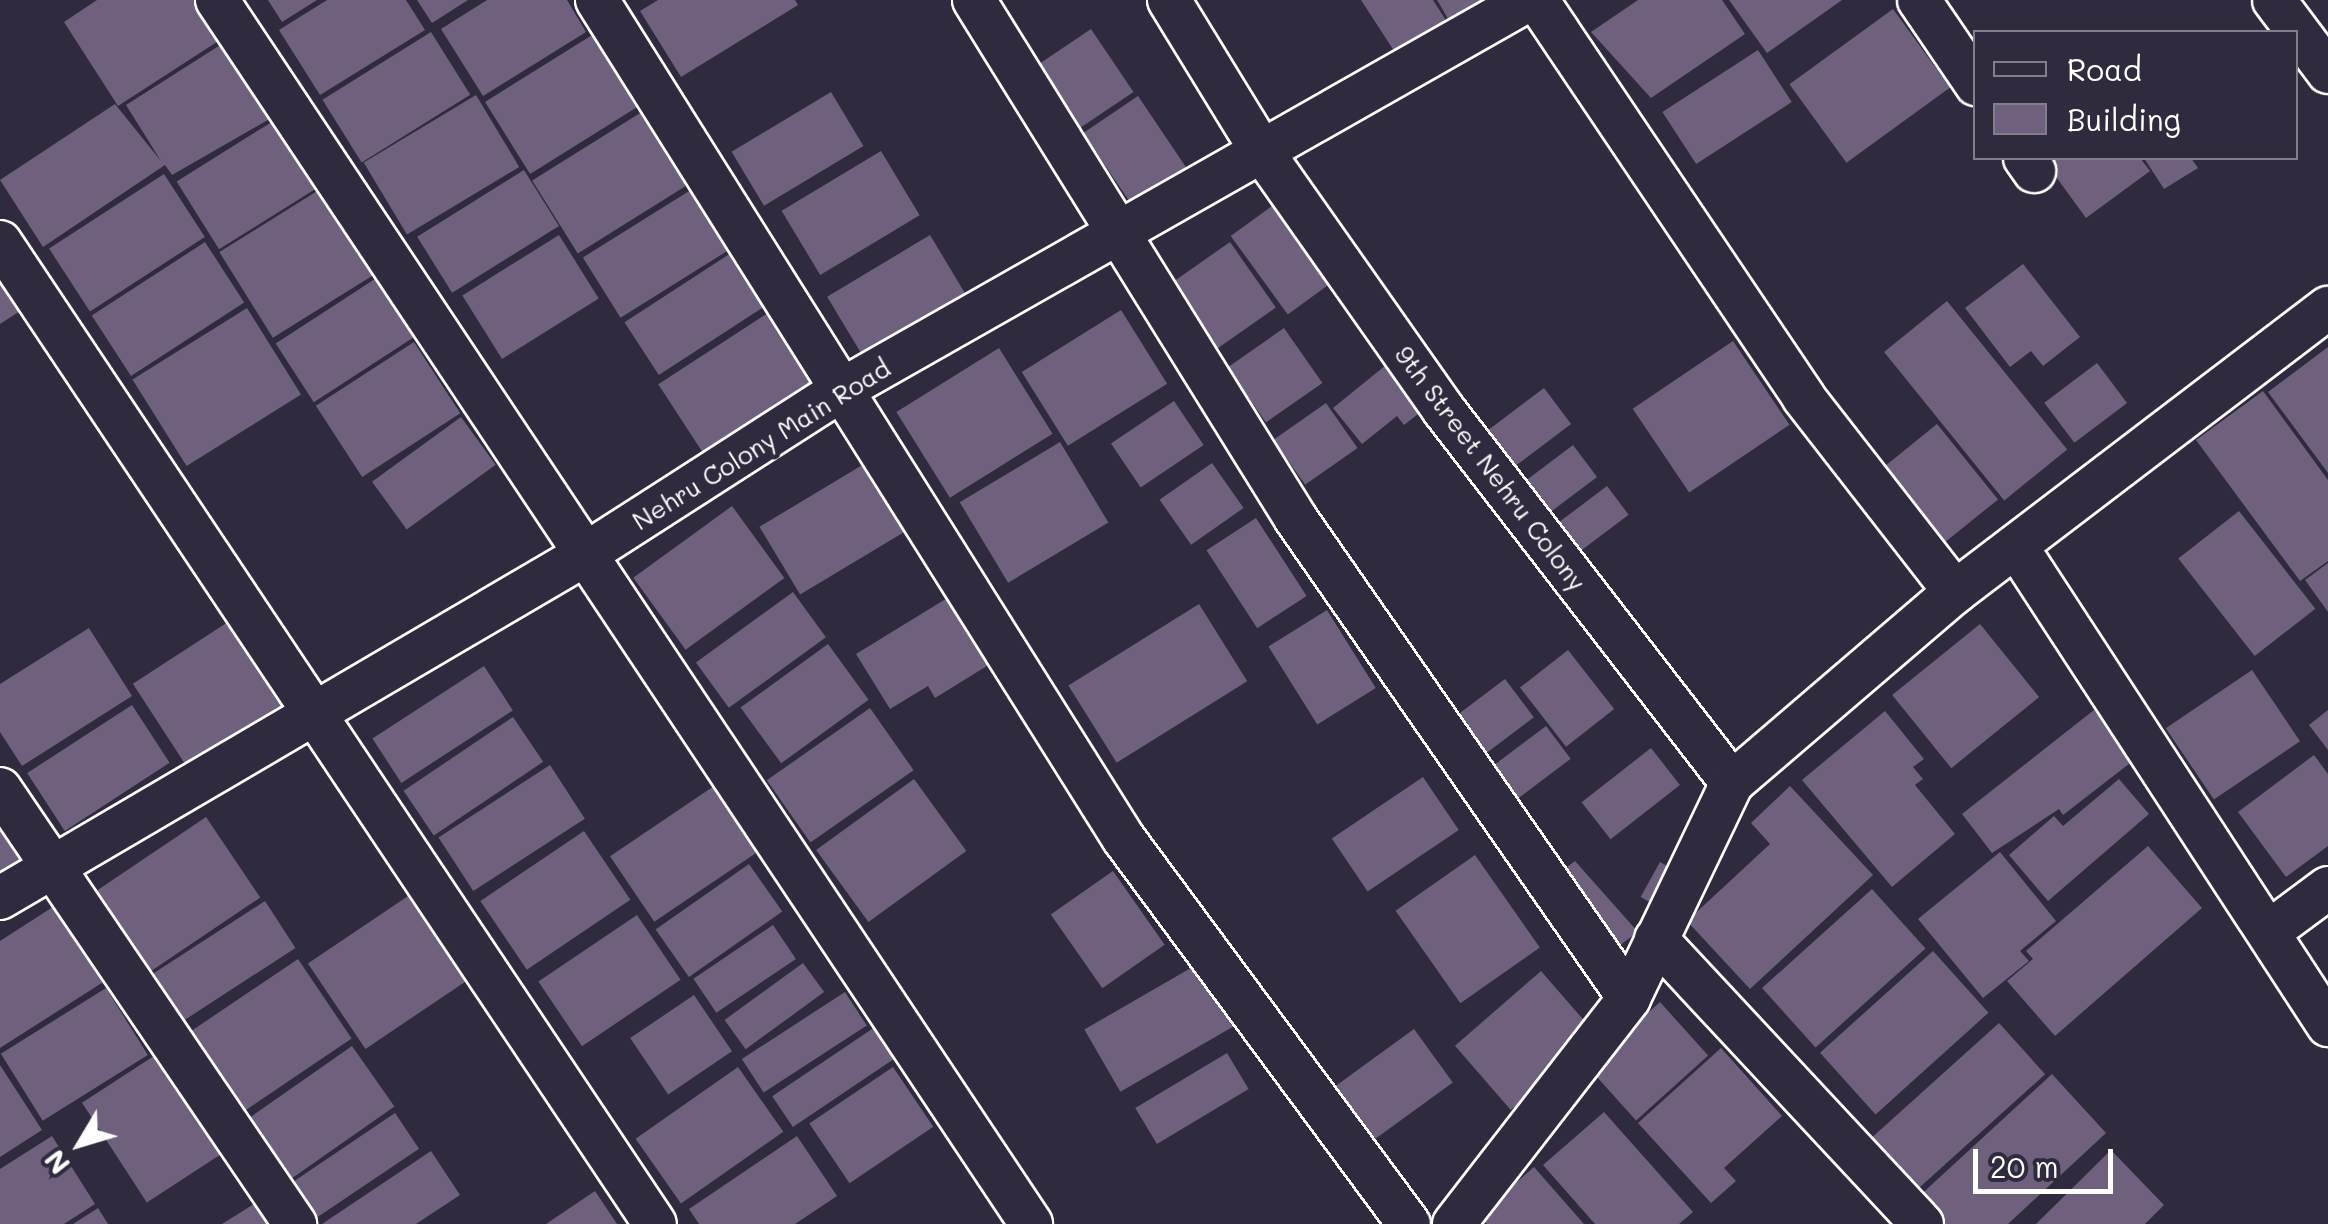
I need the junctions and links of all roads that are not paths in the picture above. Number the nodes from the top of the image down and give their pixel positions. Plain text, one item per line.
1 (217, 0) edge
2 (597, 0) edge
3 (974, 0) edge
4 (1169, 0) edge
5 (1528, 0) edge
6 (1537, 0) edge
7 (1918, 0) edge
8 (2274, 0) edge
9 (2296, 30) edge
10 (2298, 32) edge
11 (2328, 72) edge
12 (1973, 80) edge
13 (1259, 147) junction
14 (1119, 236) junction
15 (0, 242) edge
16 (2328, 308) edge
17 (843, 389) junction
18 (2016, 546) junction
19 (581, 557) junction
20 (1955, 592) junction
21 (312, 714) junction
22 (1732, 783) junction
23 (0, 789) edge
24 (51, 866) junction
25 (2328, 888) edge
26 (0, 898) edge
27 (2270, 931) junction
28 (1656, 938) junction
29 (1629, 998) junction
30 (2328, 1025) edge
31 (294, 1224) edge
32 (655, 1224) edge
33 (1031, 1224) edge
34 (1408, 1224) edge
35 (1454, 1224) edge
36 (1922, 1224) edge

1 - 19 street
2 - 17 street
3 - 14 street
4 - 13 street, 9th Street Nehru Colony
5 - 13 street, Nehru Colony Main Road
6 - 20 street
7 - 12 street
8 - 9 street
10 - 11 street
13 - 14 street, Nehru Colony Main Road
13 - 22 street, 9th Street Nehru Colony
14 - 17 street, Nehru Colony Main Road
14 - 29 street
15 - 21 street
16 - 18 street
17 - 19 street, Nehru Colony Main Road
17 - 34 street
18 - 20 street
18 - 27 street
19 - 21 street, Nehru Colony Main Road
19 - 33 street
20 - 22 street
21 - 24 street, Nehru Colony Main Road
21 - 32 street
22 - 28 street
23 - 24 street
24 - 26 street, Nehru Colony Main Road
24 - 31 street
25 - 27 street
27 - 30 street
28 - 29 street
28 - 36 street
29 - 35 street

